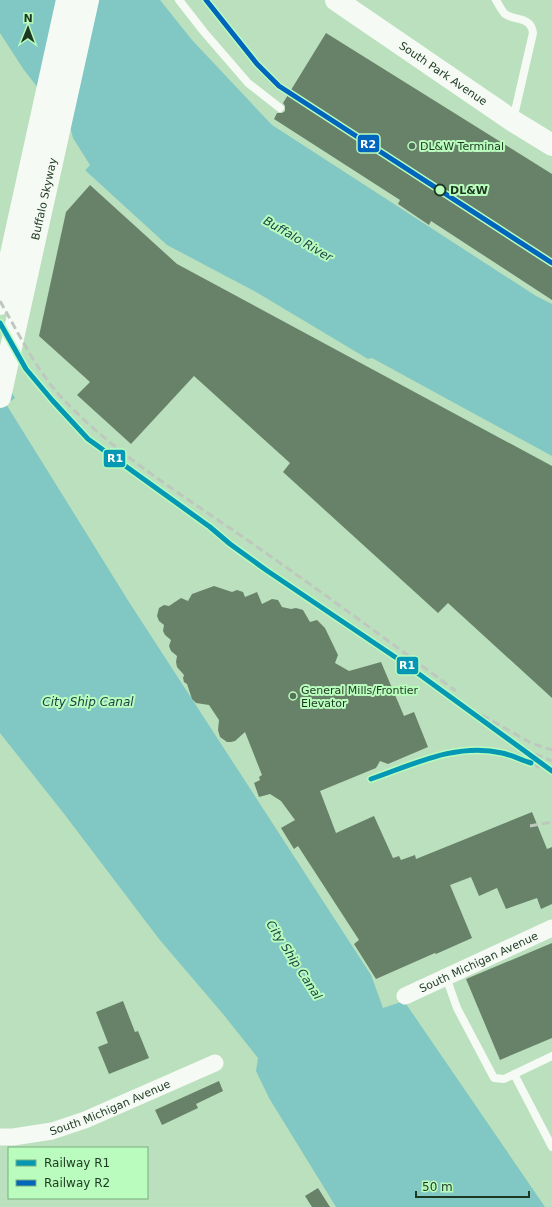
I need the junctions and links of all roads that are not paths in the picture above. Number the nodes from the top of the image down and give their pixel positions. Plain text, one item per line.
1 (67, 0) edge
2 (88, 0) edge
3 (179, 0) edge
4 (336, 0) edge
5 (496, 0) edge
6 (280, 108) dead end
7 (513, 121) junction
8 (552, 145) edge
9 (0, 304) edge
10 (0, 397) edge
11 (552, 928) edge
12 (446, 977) junction
13 (405, 996) dead end
14 (552, 1056) edge
15 (215, 1063) dead end
16 (514, 1074) junction
17 (0, 1137) edge
18 (552, 1147) edge

1 - 9 main road, Buffalo Skyway
2 - 10 main road, Buffalo Skyway
3 - 6 lane
4 - 7 main road, South Park Avenue
5 - 7 lane
7 - 8 main road, South Park Avenue
11 - 12 street, South Michigan Avenue
12 - 13 street, South Michigan Avenue
12 - 16 lane
14 - 16 lane
15 - 17 street, South Michigan Avenue
16 - 18 lane

